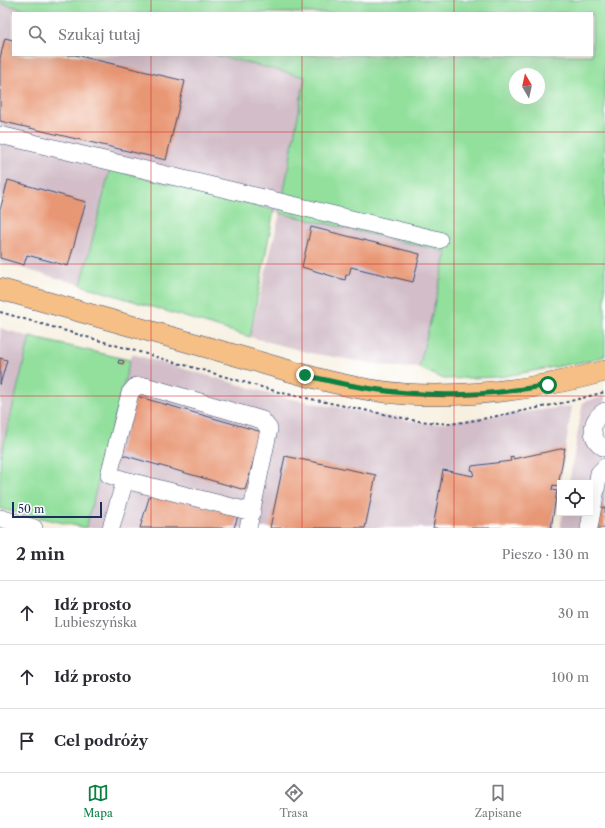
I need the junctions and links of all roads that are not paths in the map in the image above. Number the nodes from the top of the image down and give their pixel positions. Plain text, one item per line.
1 (0, 136) edge
2 (439, 240) dead end
3 (0, 289) edge
4 (605, 371) edge
5 (605, 411) edge
6 (605, 448) edge
7 (605, 467) edge
8 (125, 480) junction
9 (0, 518) edge
10 (250, 520) edge
11 (26, 527) edge
12 (111, 528) edge
13 (589, 528) edge

1 - 2 lane
3 - 4 main road
5 - 6 lane
7 - 13 lane
8 - 10 lane
8 - 10 lane
8 - 12 lane
9 - 11 lane

